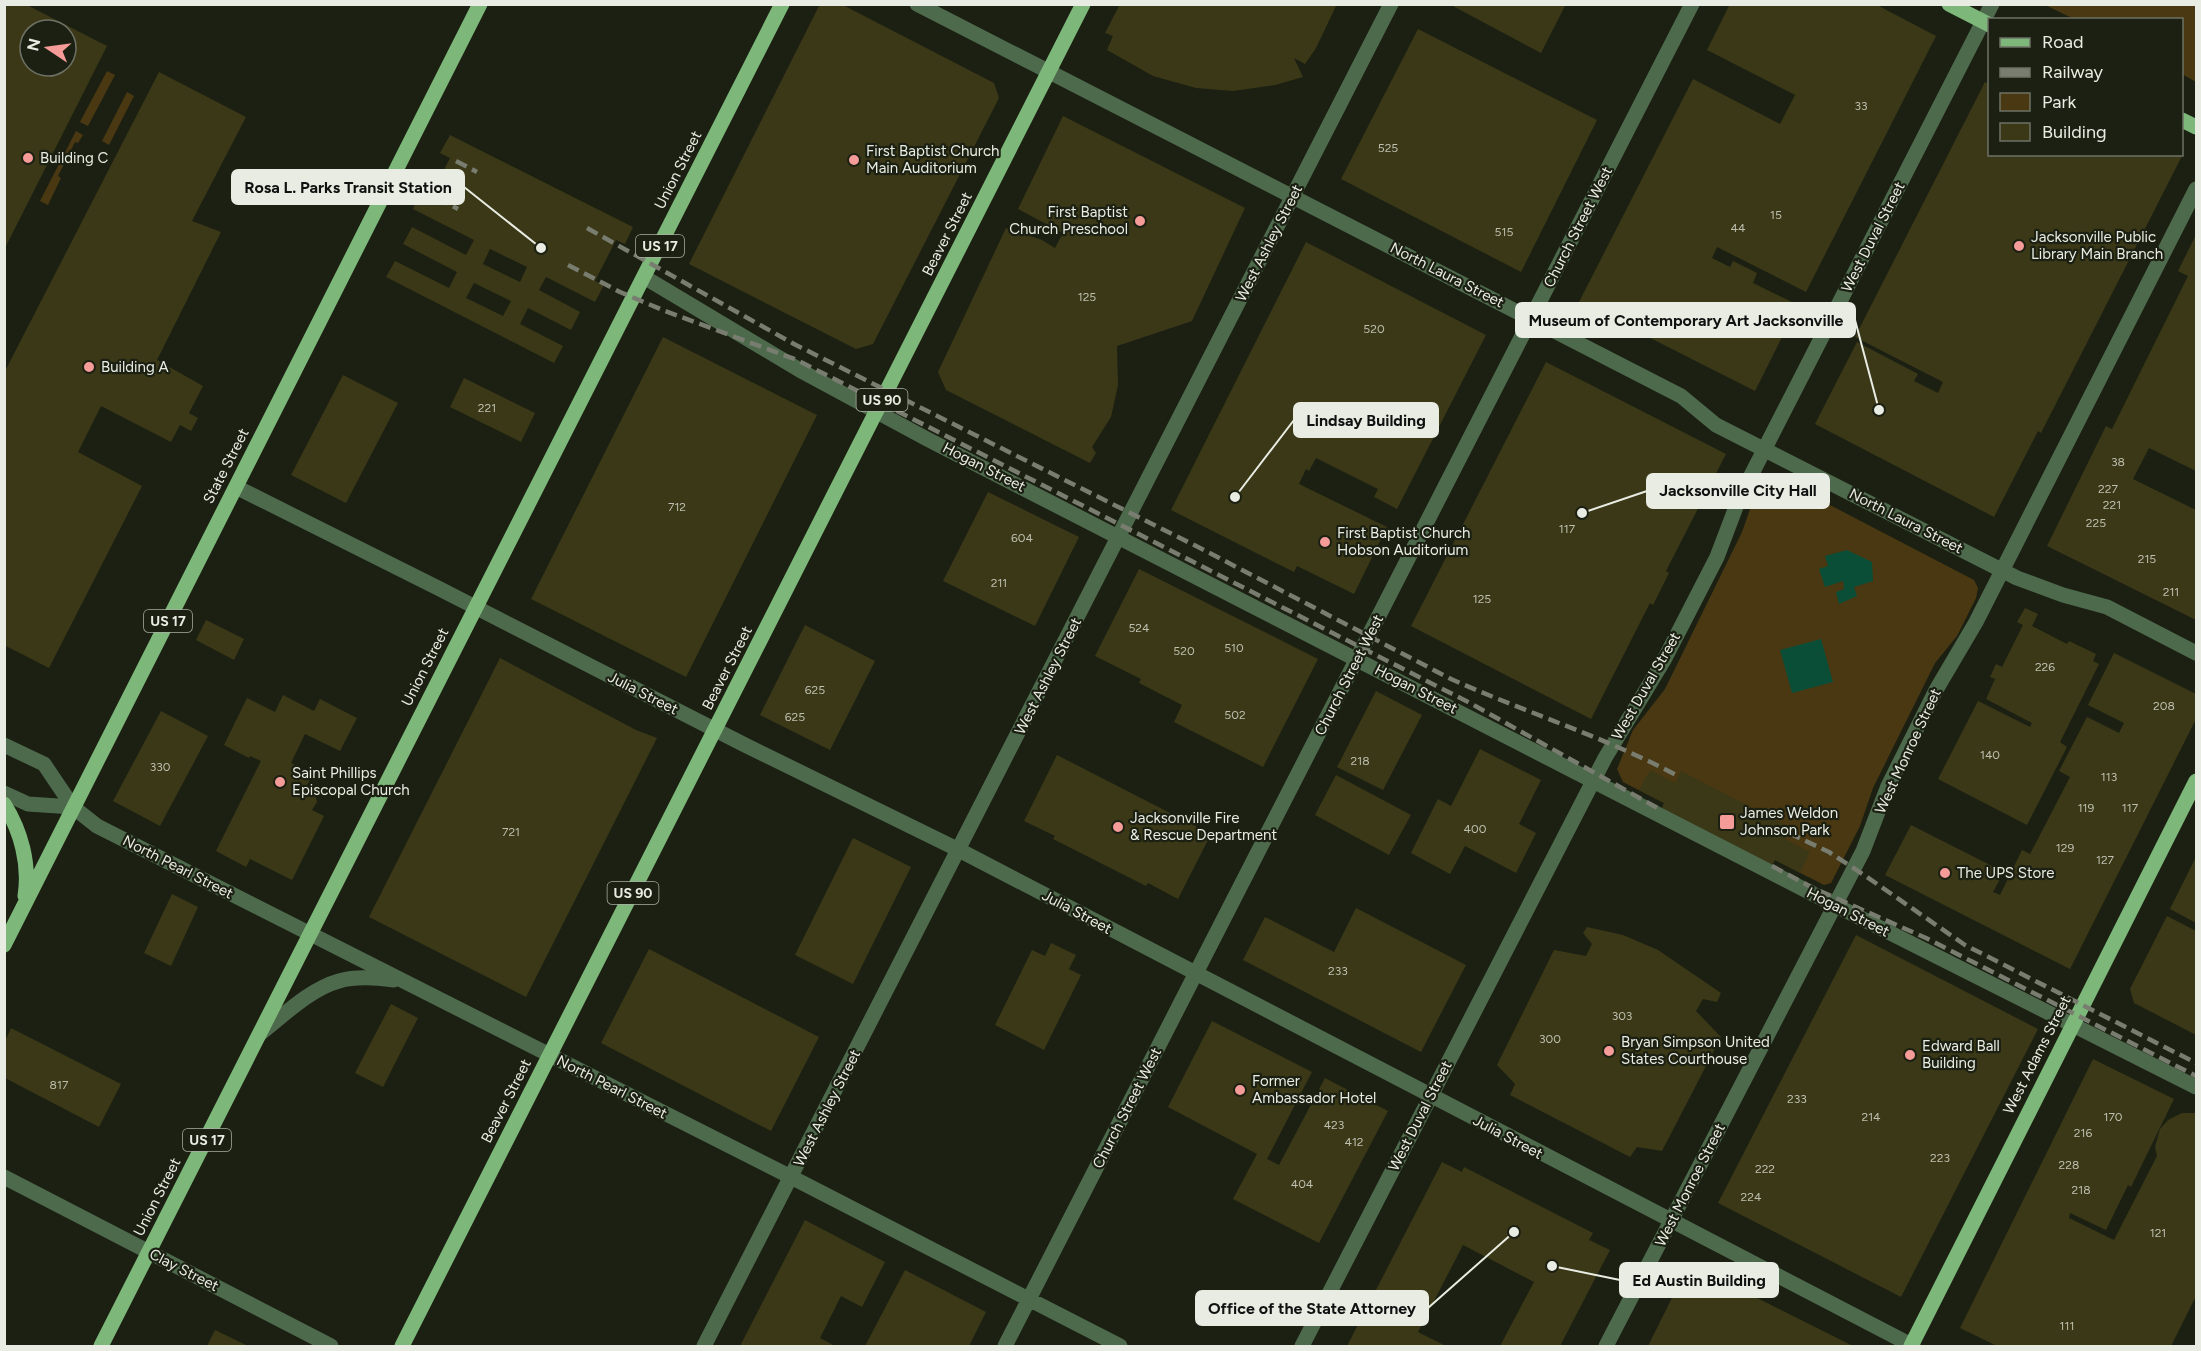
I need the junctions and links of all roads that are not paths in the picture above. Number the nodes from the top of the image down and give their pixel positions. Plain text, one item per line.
1 (480, 4) edge
2 (782, 4) edge
3 (917, 4) edge
4 (1083, 4) edge
5 (1391, 4) edge
6 (1692, 4) edge
7 (1949, 4) edge
8 (1992, 4) edge
9 (1986, 24) edge
10 (1050, 71) junction
11 (2196, 189) edge
12 (1293, 197) junction
13 (644, 277) junction
14 (1532, 318) junction
15 (877, 412) junction
16 (1764, 449) junction
17 (236, 487) junction
18 (1120, 536) junction
19 (2002, 571) junction
20 (475, 608) junction
21 (2196, 653) edge
22 (1357, 659) junction
23 (715, 730) junction
24 (4, 745) edge
25 (1593, 781) junction
26 (2196, 781) edge
27 (4, 793) edge
28 (4, 804) edge
29 (73, 807) junction
30 (959, 850) junction
31 (1835, 905) junction
32 (23, 908) junction
33 (310, 933) junction
34 (4, 945) edge
35 (1197, 973) junction
36 (404, 981) junction
37 (2073, 1024) junction
38 (261, 1033) junction
39 (550, 1056) junction
40 (2196, 1086) edge
41 (1431, 1096) junction
42 (4, 1177) edge
43 (791, 1177) junction
44 (1671, 1222) junction
45 (149, 1252) junction
46 (1029, 1299) junction
47 (1912, 1346) edge
48 (101, 1347) edge
49 (331, 1347) edge
50 (402, 1347) edge
51 (704, 1347) edge
52 (1005, 1347) edge
53 (1120, 1347) edge
54 (1302, 1347) edge
55 (1606, 1347) edge

1 - 17 main road, State Street / US 17
2 - 13 main road, Union Street / US 17
3 - 10 street, North Laura Street
4 - 10 main road, Beaver Street / US 90
5 - 12 street, West Ashley Street
6 - 14 street, Church Street West
7 - 9 main road
8 - 9 street, West Duval Street
9 - 16 street, West Duval Street
10 - 12 street, North Laura Street
10 - 15 main road, Beaver Street / US 90
11 - 19 street, West Monroe Street
12 - 14 street, North Laura Street
12 - 18 street, West Ashley Street
13 - 15 street, Hogan Street
13 - 20 main road, Union Street / US 17
14 - 16 street, North Laura Street
14 - 22 street, Church Street West
15 - 18 street, Hogan Street
15 - 23 main road, Beaver Street / US 90
16 - 19 street, North Laura Street
16 - 25 street, West Duval Street
17 - 20 street, Julia Street
17 - 29 main road, State Street / US 17
18 - 22 street, Hogan Street
18 - 30 street, West Ashley Street
19 - 21 street, North Laura Street
19 - 31 street, West Monroe Street
20 - 23 street, Julia Street
20 - 33 main road, Union Street / US 17
22 - 25 street, Hogan Street
22 - 35 street, Church Street West
23 - 30 street, Julia Street
23 - 39 main road, Beaver Street / US 90
24 - 29 street, North Pearl Street
25 - 31 street, Hogan Street
25 - 41 street, West Duval Street
26 - 37 main road, West Adams Street
27 - 29 street
28 - 32 main road
29 - 32 main road, State Street / US 17
29 - 33 street, North Pearl Street
30 - 35 street, Julia Street
30 - 43 street, West Ashley Street
31 - 37 street, Hogan Street
31 - 44 street, West Monroe Street
32 - 34 main road, State Street / US 17
33 - 36 street, North Pearl Street
33 - 38 main road, Union Street / US 17
35 - 41 street, Julia Street
35 - 46 street, Church Street West
36 - 38 street
36 - 39 street, North Pearl Street
37 - 40 street, Hogan Street
37 - 47 main road, West Adams Street
38 - 45 main road, Union Street / US 17
39 - 43 street, North Pearl Street
39 - 50 main road, Beaver Street / US 90
41 - 44 street, Julia Street
41 - 54 street, West Duval Street
42 - 45 street, Clay Street
43 - 46 street, North Pearl Street
43 - 51 street, West Ashley Street
44 - 47 street, Julia Street
44 - 55 street, West Monroe Street
45 - 48 main road, Union Street / US 17
45 - 49 street, Clay Street
46 - 52 street, Church Street West
46 - 53 street, North Pearl Street

